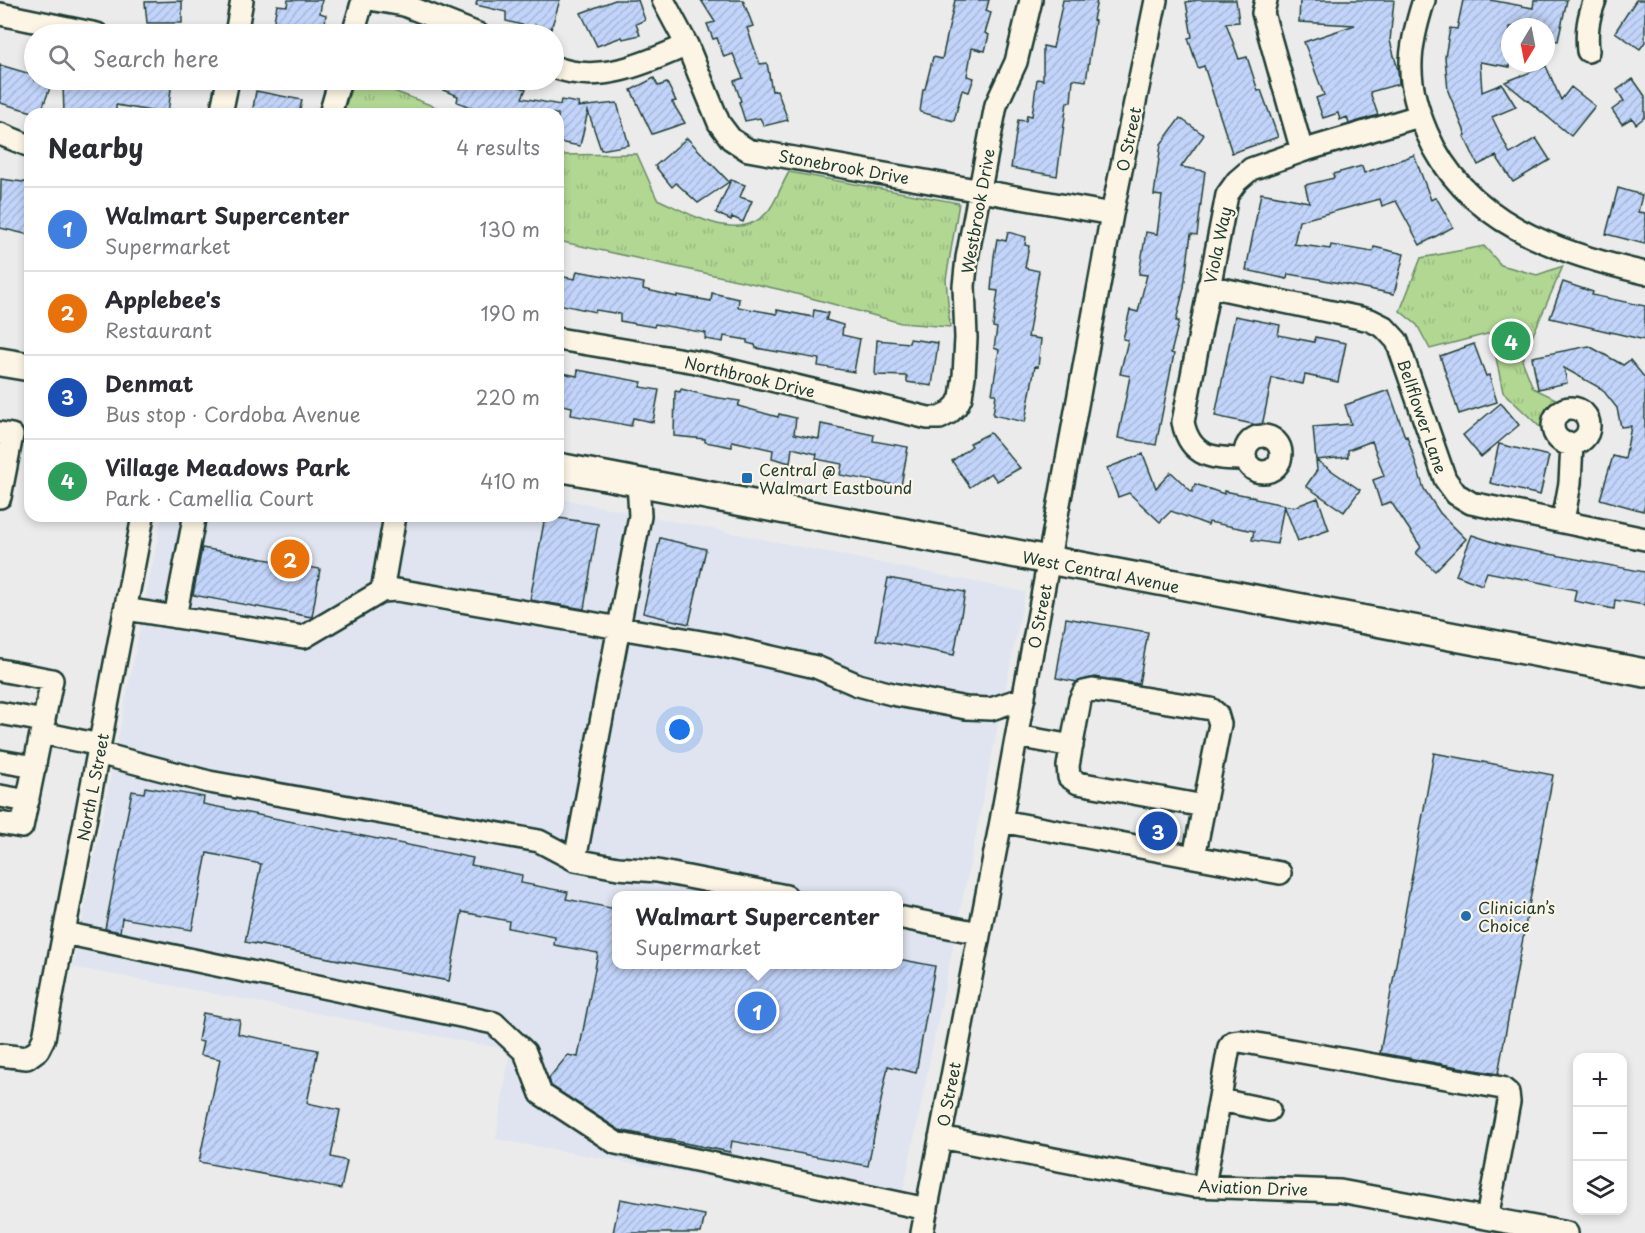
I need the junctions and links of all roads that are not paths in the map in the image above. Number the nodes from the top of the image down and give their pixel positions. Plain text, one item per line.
1 (242, 0) edge
2 (363, 0) edge
3 (375, 0) edge
4 (663, 0) edge
5 (1030, 0) edge
6 (1156, 0) edge
7 (1266, 0) edge
8 (1424, 0) edge
9 (1595, 0) edge
10 (0, 14) edge
11 (49, 24) edge
12 (238, 24) edge
13 (356, 24) edge
14 (452, 24) edge
15 (687, 45) junction
16 (1588, 51) dead end
17 (564, 70) edge
18 (226, 90) edge
19 (337, 90) edge
20 (222, 108) edge
21 (332, 108) edge
22 (1419, 116) junction
23 (0, 134) edge
24 (24, 144) edge
25 (1302, 151) junction
26 (981, 190) junction
27 (1112, 214) junction
28 (1645, 273) edge
29 (1208, 286) junction
30 (564, 340) edge
31 (0, 362) edge
32 (24, 366) edge
33 (940, 418) joint
34 (0, 433) edge
35 (1572, 444) dead end
36 (1246, 459) dead end
37 (564, 468) edge
38 (2, 471) edge
39 (638, 482) junction
40 (0, 497) edge
41 (1563, 521) junction
42 (142, 522) edge
43 (193, 522) edge
44 (394, 522) edge
45 (1645, 539) edge
46 (1049, 562) junction
47 (382, 591) junction
48 (125, 609) junction
49 (175, 617) junction
50 (620, 628) junction
51 (0, 670) edge
52 (1645, 673) edge
53 (1024, 698) junction
54 (0, 713) edge
55 (43, 727) junction
56 (1017, 736) junction
57 (1072, 746) junction
58 (99, 749) junction
59 (0, 761) edge
60 (35, 767) junction
61 (0, 796) edge
62 (28, 801) junction
63 (1204, 806) junction
64 (1001, 821) junction
65 (0, 823) edge
66 (1194, 857) junction
67 (575, 860) junction
68 (1280, 873) dead end
69 (760, 891) edge
70 (903, 918) edge
71 (64, 933) junction
72 (979, 933) junction
73 (0, 1055) edge
74 (1220, 1100) junction
75 (1269, 1110) dead end
76 (940, 1137) junction
77 (1204, 1186) junction
78 (927, 1209) junction
79 (1487, 1218) junction
80 (922, 1233) edge
81 (1567, 1233) edge

1 - 12 street
2 - 13 street
3 - 14 street
4 - 15 street, Stonebrook Drive
5 - 26 street, Westbrook Drive
6 - 27 street, O Street
7 - 25 street
8 - 22 street
9 - 16 street
10 - 11 street
15 - 17 street
15 - 26 street, Stonebrook Drive
18 - 20 street
19 - 21 street
22 - 25 street, Viola Way
22 - 28 street
23 - 24 street
25 - 29 street, Viola Way
26 - 27 street, Stonebrook Drive
26 - 33 street, Westbrook Drive
27 - 46 street, O Street
29 - 36 street, Viola Way
29 - 41 street, Bellflower Lane
30 - 33 street, Northbrook Drive
31 - 32 main road
34 - 38 street
35 - 41 street
37 - 39 main road, West Central Avenue
38 - 40 street
39 - 46 main road, West Central Avenue
39 - 50 street
41 - 45 street, Bellflower Lane
42 - 48 street, North L Street
43 - 49 street
44 - 47 street
46 - 52 main road, West Central Avenue
46 - 53 street, O Street
47 - 49 street
47 - 50 street
48 - 49 street
48 - 58 street, North L Street
50 - 53 street
50 - 67 street
51 - 55 street
53 - 56 street, O Street
54 - 55 street
55 - 58 street
55 - 60 street
56 - 57 street
56 - 64 street, O Street
57 - 63 street
57 - 63 street
58 - 67 street
58 - 71 street, North L Street
59 - 60 street
60 - 62 street
61 - 62 street
62 - 65 street
63 - 66 street
64 - 66 street
64 - 72 street, O Street
66 - 68 street
67 - 69 street
70 - 72 street
71 - 73 street, North L Street
71 - 78 street
72 - 76 street, O Street
74 - 75 street
74 - 77 street
74 - 79 street
76 - 77 street, Aviation Drive
76 - 78 street, O Street
77 - 79 street, Aviation Drive
78 - 80 street, O Street
79 - 81 street, Aviation Drive

